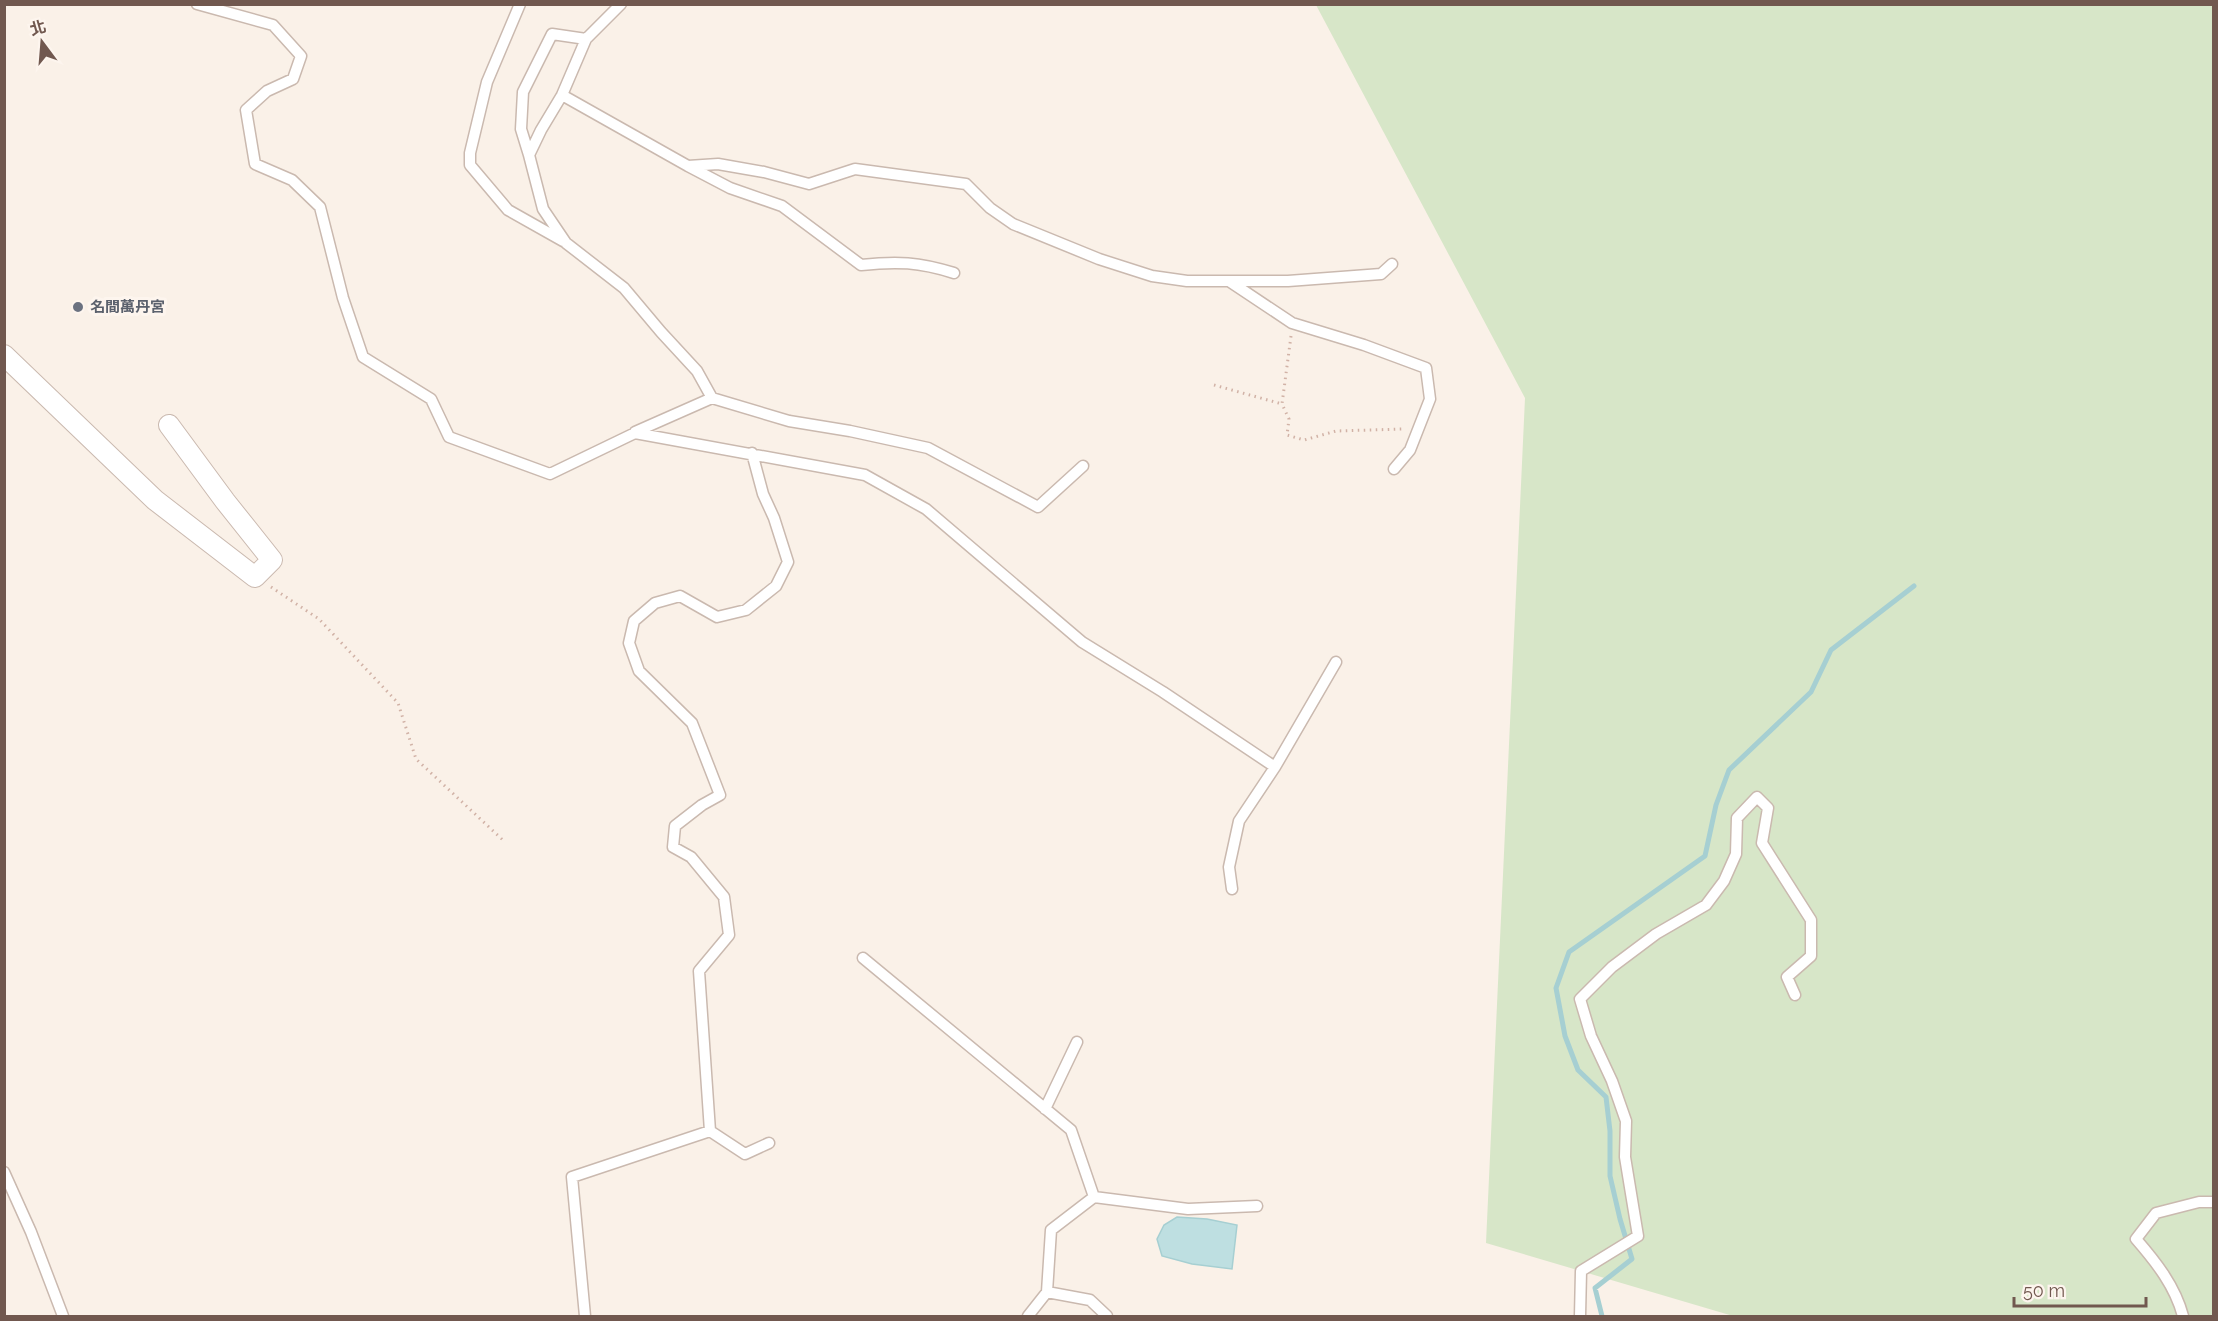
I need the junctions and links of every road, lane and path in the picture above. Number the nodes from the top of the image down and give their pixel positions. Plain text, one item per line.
1 (197, 4) edge
2 (520, 4) edge
3 (621, 4) edge
4 (586, 39) junction
5 (562, 94) junction
6 (529, 155) junction
7 (688, 166) junction
8 (566, 243) junction
9 (1392, 264) dead end
10 (954, 273) dead end
11 (1229, 281) junction
12 (1292, 323) junction
13 (4, 355) edge
14 (1214, 385) dead end
15 (712, 398) junction
16 (1282, 404) junction
17 (169, 425) dead end
18 (1419, 430) junction
19 (634, 432) junction
20 (752, 453) junction
21 (1083, 466) dead end
22 (1394, 469) dead end
23 (255, 577) junction
24 (1336, 662) dead end
25 (1275, 767) junction
26 (505, 842) dead end
27 (1232, 889) dead end
28 (863, 958) dead end
29 (1796, 995) dead end
30 (1077, 1042) dead end
31 (1045, 1108) junction
32 (710, 1131) junction
33 (769, 1143) dead end
34 (4, 1172) edge
35 (1094, 1197) junction
36 (2214, 1202) edge
37 (1257, 1206) dead end
38 (1047, 1292) junction
39 (63, 1317) edge
40 (585, 1317) edge
41 (1028, 1317) edge
42 (1107, 1317) edge
43 (1580, 1317) edge
44 (2183, 1317) edge

1 - 19 lane
2 - 8 lane
3 - 4 lane
4 - 5 lane
4 - 6 lane
5 - 6 lane
5 - 7 lane
6 - 8 lane
7 - 10 lane
7 - 11 lane
8 - 15 lane
9 - 11 lane
11 - 12 lane
12 - 16 path
12 - 18 lane
13 - 23 street
14 - 16 path
15 - 19 lane
15 - 21 lane
16 - 18 path
17 - 23 street
18 - 22 lane
19 - 20 lane
20 - 25 lane
20 - 32 lane
23 - 26 path
24 - 25 lane
25 - 27 lane
28 - 31 lane
29 - 43 lane
30 - 31 lane
31 - 35 lane
32 - 33 lane
32 - 40 lane
34 - 39 lane
35 - 37 lane
35 - 38 lane
36 - 44 lane
38 - 41 lane
38 - 42 lane

